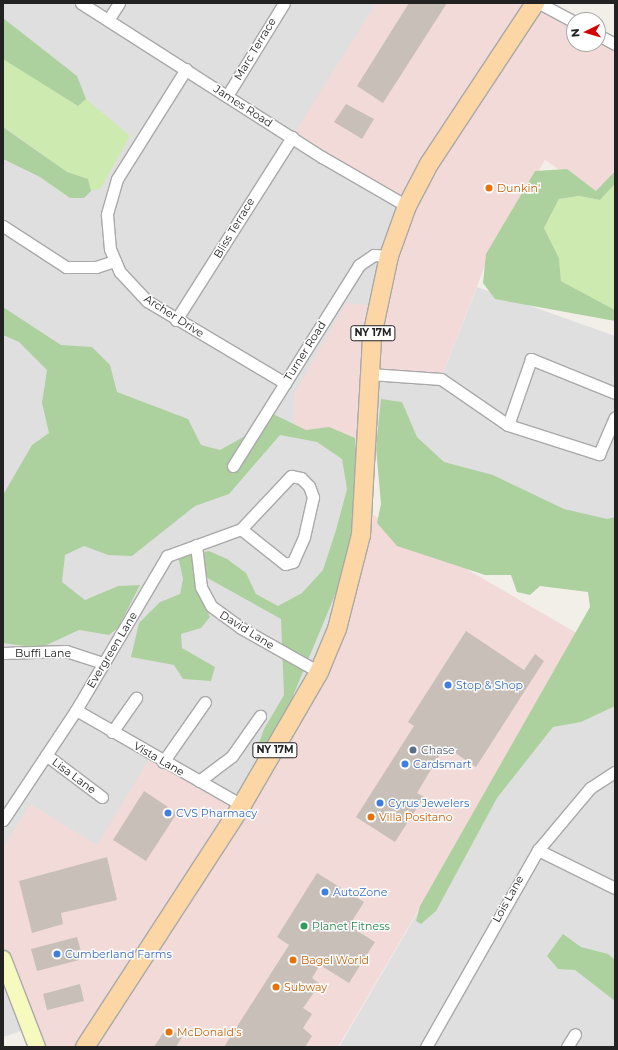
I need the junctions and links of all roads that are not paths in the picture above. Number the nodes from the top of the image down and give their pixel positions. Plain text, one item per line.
1 (81, 3) edge
2 (119, 3) edge
3 (284, 3) edge
4 (535, 3) edge
5 (539, 3) edge
6 (566, 18) edge
7 (108, 20) junction
8 (606, 39) edge
9 (615, 44) edge
10 (186, 69) junction
11 (226, 96) junction
12 (292, 137) junction
13 (407, 206) junction
14 (3, 226) edge
15 (389, 256) junction
16 (115, 261) junction
17 (176, 320) junction
18 (370, 374) junction
19 (285, 383) junction
20 (615, 393) edge
21 (615, 417) edge
22 (508, 425) junction
23 (232, 466) dead end
24 (241, 529) junction
25 (196, 544) junction
26 (3, 653) edge
27 (104, 663) junction
28 (319, 672) junction
29 (136, 698) dead end
30 (205, 702) dead end
31 (76, 710) junction
32 (260, 716) dead end
33 (112, 732) junction
34 (46, 755) junction
35 (163, 762) junction
36 (615, 772) edge
37 (198, 781) junction
38 (102, 796) dead end
39 (242, 805) junction
40 (3, 820) edge
41 (538, 850) junction
42 (615, 888) edge
43 (3, 959) edge
44 (574, 1034) dead end
45 (36, 1047) edge
46 (85, 1047) edge
47 (426, 1047) edge
48 (567, 1047) edge

1 - 7 street, James Road
2 - 7 street
3 - 11 street, Marc Terrace
4 - 13 main road, NY 17M
5 - 6 street
7 - 10 street, James Road
8 - 9 street
10 - 11 street, James Road
10 - 16 street, Archer Drive
11 - 12 street, James Road
12 - 13 street, James Road
12 - 17 street, Bliss Terrace
13 - 15 main road, NY 17M
14 - 16 street
15 - 18 main road, NY 17M
15 - 19 street, Turner Road
16 - 17 street, Archer Drive
17 - 19 street, Archer Drive
18 - 22 street
18 - 28 main road, NY 17M
19 - 23 street, Turner Road
20 - 22 street
21 - 22 street
24 - 24 street
24 - 25 street, Evergreen Lane
25 - 27 street, Evergreen Lane
25 - 28 street, David Lane
26 - 27 street, Buffi Lane
27 - 31 street, Evergreen Lane
28 - 39 main road, NY 17M
29 - 33 street
30 - 35 street
31 - 33 street, Vista Lane
31 - 34 street, Evergreen Lane
32 - 37 street
33 - 35 street, Vista Lane
34 - 38 street, Lisa Lane
34 - 40 street, Evergreen Lane
35 - 37 street, Vista Lane
36 - 41 street, Lois Lane
37 - 39 street, Vista Lane
39 - 46 main road, NY 17M
41 - 42 street
41 - 47 street, Lois Lane
43 - 45 main road
44 - 48 street

